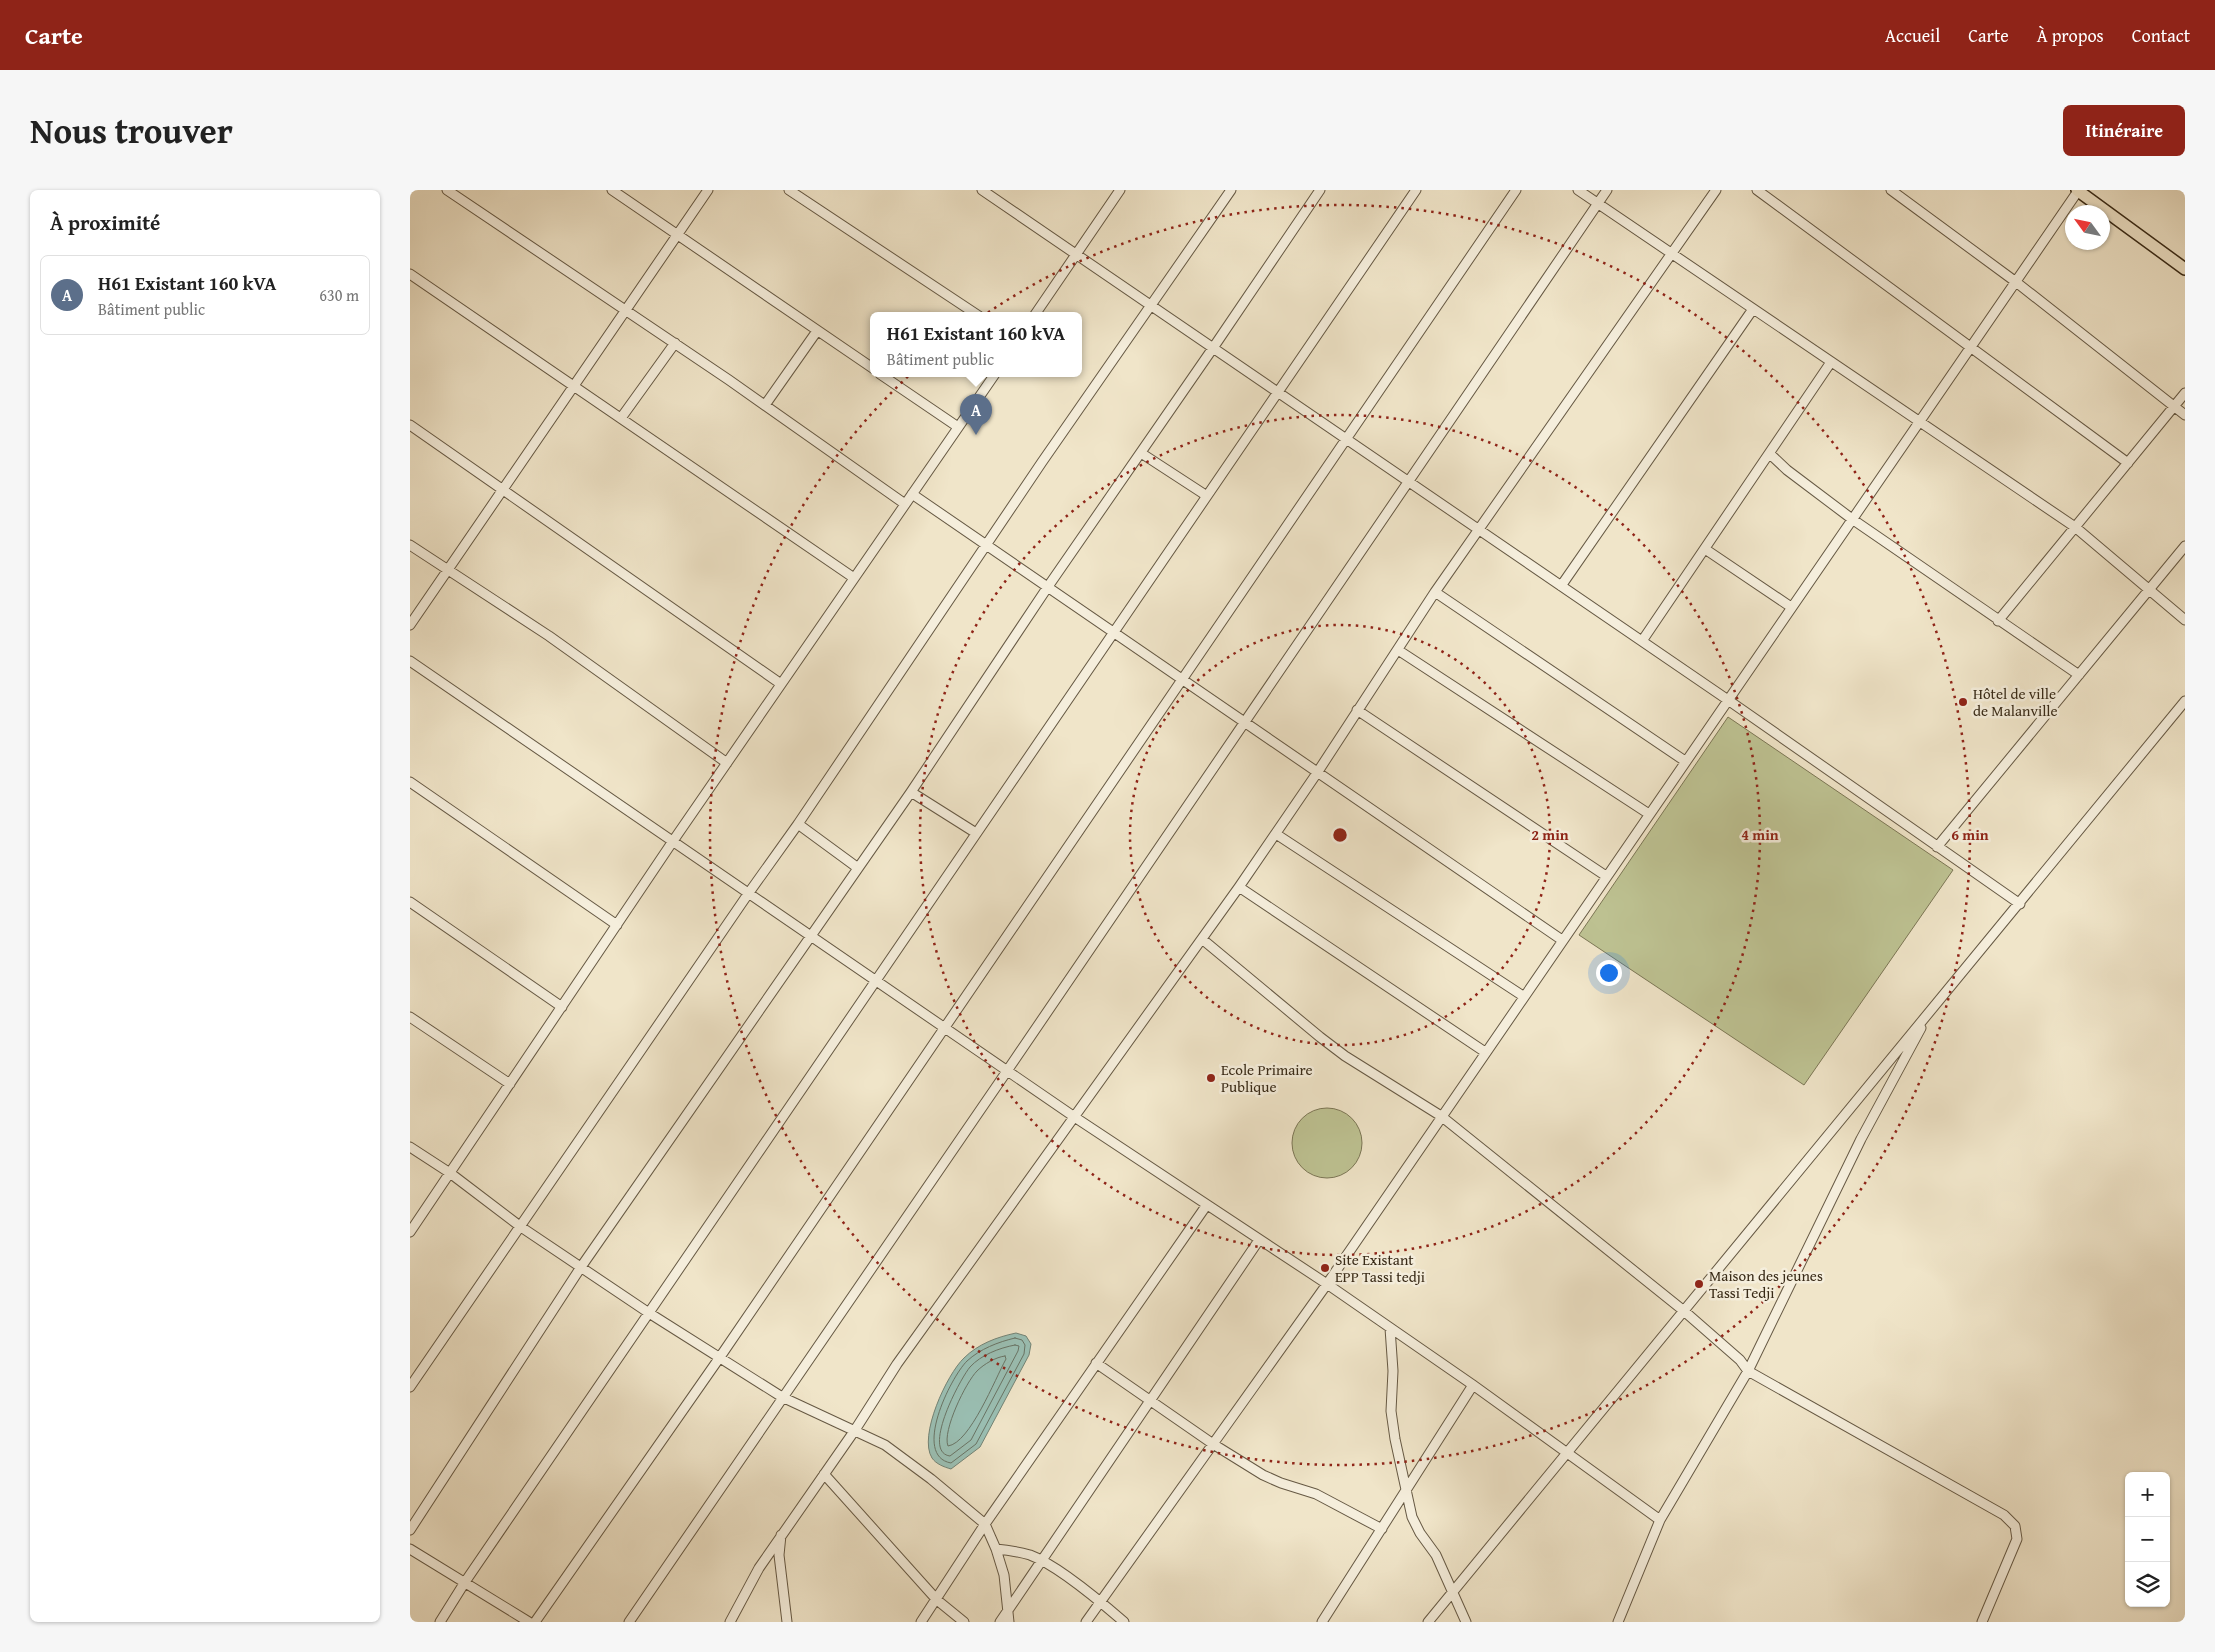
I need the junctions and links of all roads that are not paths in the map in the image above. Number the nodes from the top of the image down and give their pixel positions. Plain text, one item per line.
1 (447, 190) edge
2 (612, 190) edge
3 (708, 190) edge
4 (789, 190) edge
5 (982, 190) edge
6 (1120, 190) edge
7 (1231, 190) edge
8 (1320, 190) edge
9 (1416, 190) edge
10 (1516, 190) edge
11 (1578, 190) edge
12 (1607, 190) edge
13 (1716, 190) edge
14 (1757, 190) edge
15 (1891, 190) edge
16 (2077, 190) edge
17 (1598, 204) junction
18 (677, 235) junction
19 (1075, 254) junction
20 (1673, 254) junction
21 (2185, 269) edge
22 (410, 274) edge
23 (2016, 282) junction
24 (1151, 305) junction
25 (1754, 309) junction
26 (625, 311) junction
27 (973, 312) edge
28 (1037, 312) edge
29 (817, 331) junction
30 (675, 343) junction
31 (1213, 348) junction
32 (1970, 348) junction
33 (1831, 362) junction
34 (870, 366) edge
35 (884, 377) edge
36 (993, 377) edge
37 (574, 386) junction
38 (1278, 392) junction
39 (2185, 393) edge
40 (765, 405) junction
41 (2174, 406) junction
42 (2185, 415) edge
43 (621, 418) junction
44 (1918, 421) junction
45 (410, 425) edge
46 (958, 427) junction
47 (1348, 438) junction
48 (1141, 453) junction
49 (1770, 454) junction
50 (2128, 463) junction
51 (1407, 481) junction
52 (503, 489) junction
53 (912, 494) junction
54 (1207, 496) junction
55 (905, 504) junction
56 (1852, 519) junction
57 (2075, 527) junction
58 (1479, 530) junction
59 (410, 545) edge
60 (987, 546) junction
61 (2185, 546) edge
62 (1705, 549) junction
63 (448, 570) junction
64 (854, 578) junction
65 (1561, 586) junction
66 (1047, 588) junction
67 (2149, 590) junction
68 (1435, 592) junction
69 (1791, 607) junction
70 (2185, 620) edge
71 (1998, 621) junction
72 (410, 625) edge
73 (1113, 633) junction
74 (1642, 641) junction
75 (1398, 650) junction
76 (410, 661) edge
77 (2079, 675) junction
78 (1182, 679) junction
79 (781, 684) junction
80 (1728, 700) junction
81 (2185, 701) edge
82 (1357, 710) junction
83 (1243, 724) junction
84 (1685, 761) junction
85 (727, 763) junction
86 (1317, 773) junction
87 (410, 782) edge
88 (911, 792) junction
89 (1648, 814) junction
90 (798, 824) junction
91 (976, 833) junction
92 (1276, 834) junction
93 (673, 842) junction
94 (1937, 847) junction
95 (858, 868) junction
96 (1606, 876) junction
97 (1239, 887) junction
98 (748, 894) junction
99 (410, 902) edge
100 (2020, 904) junction
101 (617, 925) junction
102 (811, 936) junction
103 (1202, 939) junction
104 (1562, 940) junction
105 (876, 981) junction
106 (1523, 996) junction
107 (562, 1007) junction
108 (1932, 1008) junction
109 (410, 1017) edge
110 (945, 1028) junction
111 (1485, 1052) junction
112 (1008, 1071) junction
113 (510, 1084) junction
114 (1441, 1116) junction
115 (1076, 1118) junction
116 (410, 1147) edge
117 (450, 1173) junction
118 (1206, 1206) junction
119 (521, 1227) junction
120 (410, 1232) edge
121 (1259, 1240) junction
122 (581, 1268) junction
123 (1326, 1284) junction
124 (1684, 1311) junction
125 (649, 1313) junction
126 (1390, 1328) junction
127 (720, 1357) junction
128 (1096, 1363) junction
129 (1748, 1372) junction
130 (1473, 1385) junction
131 (410, 1387) edge
132 (782, 1397) junction
133 (1150, 1401) junction
134 (855, 1430) junction
135 (1213, 1444) junction
136 (1566, 1452) junction
137 (824, 1474) junction
138 (1408, 1488) junction
139 (1660, 1520) junction
140 (985, 1524) junction
141 (1382, 1529) junction
142 (410, 1530) edge
143 (781, 1534) junction
144 (410, 1549) edge
145 (996, 1549) junction
146 (1042, 1560) junction
147 (465, 1582) junction
148 (1452, 1592) junction
149 (937, 1600) junction
150 (1100, 1601) junction
151 (1008, 1611) junction
152 (440, 1622) edge
153 (529, 1622) edge
154 (535, 1622) edge
155 (629, 1622) edge
156 (730, 1622) edge
157 (787, 1622) edge
158 (922, 1622) edge
159 (964, 1622) edge
160 (1000, 1622) edge
161 (1009, 1622) edge
162 (1086, 1622) edge
163 (1124, 1622) edge
164 (1322, 1622) edge
165 (1428, 1622) edge
166 (1466, 1622) edge
167 (1618, 1622) edge
168 (1982, 1622) edge

1 - 26 street
2 - 18 street
3 - 18 street
4 - 27 street
5 - 19 street
6 - 19 street
7 - 24 street
8 - 31 street
9 - 38 street
10 - 47 street
11 - 17 street
12 - 17 street
13 - 20 street
14 - 32 street
15 - 23 street
16 - 21 main road
16 - 23 street
17 - 20 street
17 - 51 street
18 - 26 street
18 - 29 street
19 - 24 street
19 - 28 street
20 - 25 street
20 - 58 street
22 - 37 street
23 - 32 street
23 - 41 street
24 - 31 street
24 - 60 street
25 - 33 street
25 - 65 street
26 - 30 street
26 - 37 street
29 - 34 street
29 - 40 street
30 - 40 street
30 - 43 street
31 - 38 street
31 - 48 street
32 - 44 street
32 - 50 street
33 - 44 street
33 - 49 street
35 - 46 street
36 - 46 street
37 - 43 street
37 - 52 street
38 - 47 street
38 - 54 street
39 - 41 street
40 - 55 street
41 - 42 street
41 - 50 street
43 - 64 street
44 - 56 street
44 - 57 street
45 - 52 street
46 - 53 street
47 - 51 street
47 - 78 street
48 - 54 street
48 - 66 street
49 - 56 street
49 - 62 street
50 - 57 street
51 - 58 street
51 - 83 street
52 - 63 street
52 - 79 street
53 - 55 street
53 - 60 street
54 - 73 street
55 - 64 street
56 - 69 street
56 - 71 street
57 - 67 street
57 - 71 street
58 - 65 street
58 - 68 street
59 - 63 street
60 - 66 street
60 - 90 street
61 - 67 street
62 - 69 street
62 - 74 street
63 - 72 street
63 - 85 street
64 - 79 street
65 - 74 street
66 - 73 street
66 - 88 street
67 - 70 street
67 - 77 street
68 - 75 street
68 - 84 street
69 - 80 street
71 - 77 street
73 - 78 street
73 - 91 street
74 - 80 street
75 - 82 street
75 - 89 street
76 - 93 street
77 - 94 street
78 - 83 street
78 - 110 street
79 - 85 street
80 - 84 street
80 - 94 street
81 - 100 street
82 - 86 street
82 - 96 street
83 - 86 street
83 - 112 street
84 - 89 street
85 - 93 street
86 - 92 street
86 - 104 street
87 - 101 street
88 - 91 street
88 - 95 street
89 - 96 street
90 - 95 street
90 - 98 street
91 - 105 street
92 - 97 street
92 - 106 street
93 - 98 street
93 - 101 street
94 - 100 street
95 - 102 street
96 - 104 street
97 - 103 street
97 - 111 street
98 - 102 street
98 - 119 street
99 - 107 street
100 - 108 street
101 - 107 street
102 - 105 street
102 - 122 street
103 - 114 street
103 - 115 street
104 - 106 street
105 - 110 street
105 - 125 street
106 - 111 street
107 - 113 street
108 - 124 street
108 - 129 street
109 - 113 street
110 - 112 street
110 - 127 street
111 - 114 street
112 - 115 street
112 - 132 street
113 - 117 street
114 - 123 street
114 - 124 street
115 - 118 street
115 - 134 street
116 - 117 street
117 - 119 street
117 - 120 street
118 - 121 street
118 - 128 street
119 - 122 street
119 - 131 street
121 - 123 street
121 - 133 street
122 - 125 street
122 - 142 street
123 - 126 street
123 - 135 street
124 - 129 street
124 - 136 street
125 - 127 street
125 - 147 street
126 - 130 street
126 - 138 street
127 - 132 street
127 - 154 street
128 - 133 street
128 - 140 street
129 - 139 street
129 - 168 street
130 - 136 street
130 - 138 street
132 - 134 street
132 - 155 street
133 - 135 street
133 - 146 street
134 - 137 street
134 - 140 street
135 - 141 street
135 - 150 street
136 - 139 street
136 - 148 street
137 - 143 street
137 - 149 street
138 - 141 street
138 - 148 street
139 - 167 street
140 - 145 street
140 - 149 street
141 - 164 street
143 - 156 street
143 - 157 street
144 - 147 street
145 - 146 street
145 - 151 street
146 - 150 street
146 - 151 street
147 - 152 street
147 - 153 street
148 - 165 street
148 - 166 street
149 - 158 street
149 - 159 street
150 - 162 street
150 - 163 street
151 - 160 street
151 - 161 street

